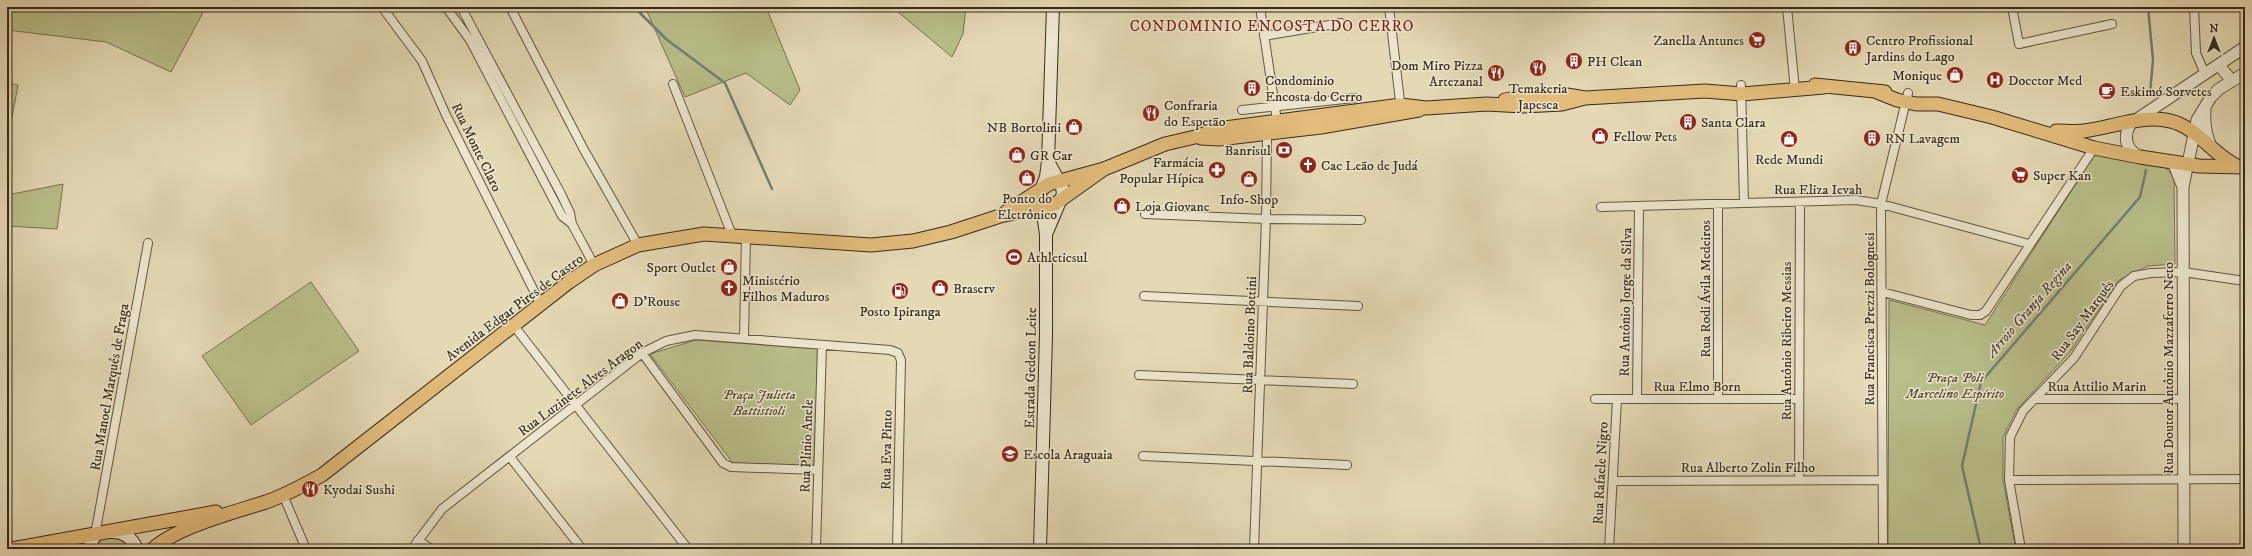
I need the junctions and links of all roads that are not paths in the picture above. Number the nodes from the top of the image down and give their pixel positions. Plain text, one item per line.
1 (382, 7) edge
2 (446, 7) edge
3 (461, 7) edge
4 (510, 7) edge
5 (1053, 7) edge
6 (1260, 7) edge
7 (1389, 7) edge
8 (1787, 7) edge
9 (2012, 7) edge
10 (2194, 7) edge
11 (1341, 23) dead end
12 (2112, 24) dead end
13 (1264, 36) junction
14 (2245, 46) edge
15 (2219, 65) junction
16 (2245, 73) edge
17 (2205, 74) junction
18 (2232, 81) junction
19 (672, 84) dead end
20 (1795, 86) junction
21 (1742, 89) junction
22 (1907, 97) junction
23 (1354, 98) dead end
24 (515, 104) junction
25 (1275, 106) junction
26 (2205, 106) junction
27 (505, 109) junction
28 (1242, 110) dead end
29 (1401, 110) junction
30 (2133, 120) junction
31 (1270, 125) junction
32 (2045, 132) junction
33 (2194, 133) junction
34 (2094, 148) junction
35 (2214, 151) junction
36 (2140, 157) junction
37 (1048, 161) junction
38 (2172, 162) junction
39 (2194, 165) junction
40 (2242, 167) edge
41 (1104, 169) junction
42 (1059, 180) junction
43 (2183, 187) junction
44 (1041, 188) junction
45 (1062, 201) junction
46 (1800, 202) junction
47 (1744, 203) junction
48 (1718, 204) junction
49 (1881, 204) junction
50 (1639, 206) junction
51 (1043, 207) junction
52 (1601, 207) dead end
53 (1145, 214) dead end
54 (1000, 216) junction
55 (1266, 220) junction
56 (1361, 220) dead end
57 (572, 224) junction
58 (732, 235) junction
59 (746, 235) junction
60 (1046, 235) junction
61 (148, 243) dead end
62 (2029, 244) junction
63 (638, 245) junction
64 (594, 265) junction
65 (2183, 272) junction
66 (2245, 281) edge
67 (1882, 292) junction
68 (1144, 296) dead end
69 (1263, 302) junction
70 (541, 305) junction
71 (1358, 306) dead end
72 (514, 326) junction
73 (744, 338) junction
74 (822, 345) junction
75 (642, 353) junction
76 (898, 353) joint
77 (1139, 375) dead end
78 (1260, 381) junction
79 (1353, 384) dead end
80 (1595, 399) dead end
81 (1617, 399) junction
82 (1637, 399) junction
83 (1718, 399) junction
84 (1799, 399) junction
85 (2035, 399) junction
86 (2183, 399) junction
87 (576, 405) junction
88 (1143, 456) dead end
89 (510, 457) junction
90 (1257, 461) junction
91 (1347, 465) dead end
92 (818, 470) junction
93 (2182, 479) junction
94 (1799, 480) junction
95 (1882, 480) junction
96 (2009, 480) junction
97 (2245, 480) edge
98 (1614, 481) junction
99 (283, 495) junction
100 (248, 507) junction
101 (101, 533) junction
102 (418, 540) junction
103 (12, 549) edge
104 (88, 549) edge
105 (136, 549) edge
106 (154, 549) edge
107 (306, 549) edge
108 (412, 549) edge
109 (431, 549) edge
110 (582, 549) edge
111 (688, 549) edge
112 (816, 549) edge
113 (897, 549) edge
114 (1040, 549) edge
115 (1254, 549) edge
116 (1609, 549) edge
117 (1883, 549) edge
118 (2021, 549) edge
119 (2184, 549) edge

1 - 70 street, Rua Monte Claro
2 - 27 street
3 - 24 street
4 - 63 street
5 - 37 main road, Estrada Gedeon Leite
6 - 13 street, Rua Baldoino Bottini
7 - 29 street
8 - 20 street
9 - 12 street
10 - 17 street
11 - 13 street
13 - 25 street, Rua Baldoino Bottini
14 - 15 street
15 - 17 street
15 - 18 street
16 - 18 street, Rua Doutor Antônio Mazzaferro Neto
17 - 30 street
18 - 26 street, Rua Doutor Antônio Mazzaferro Neto
19 - 58 street
20 - 21 main road, Avenida Edgar Pires de Castro
20 - 22 main road, Avenida Edgar Pires de Castro
21 - 29 main road, Avenida Edgar Pires de Castro
21 - 47 street
22 - 32 main road, Avenida Edgar Pires de Castro
22 - 49 street, Rua Francisca Prezzi Bolognesi
23 - 25 street
24 - 27 street
24 - 57 street
25 - 28 street
25 - 31 street, Rua Baldoino Bottini
26 - 33 street, Rua Doutor Antônio Mazzaferro Neto
26 - 35 street
27 - 57 street
29 - 31 main road, Avenida Edgar Pires de Castro
30 - 32 main road, Avenida Edgar Pires de Castro
30 - 33 main road, Avenida Edgar Pires de Castro
30 - 36 street
31 - 41 main road, Avenida Edgar Pires de Castro
31 - 55 street, Rua Baldoino Bottini
32 - 34 main road, Avenida Edgar Pires de Castro
33 - 35 main road, Avenida Edgar Pires de Castro
33 - 39 street, Rua Doutor Antônio Mazzaferro Neto
34 - 36 main road, Avenida Edgar Pires de Castro
34 - 62 street
35 - 40 main road, Avenida Edgar Pires de Castro
36 - 38 main road, Avenida Edgar Pires de Castro
37 - 42 main road
37 - 44 main road, Estrada Gedeon Leite
38 - 39 main road, Avenida Edgar Pires de Castro
38 - 43 street, Rua Doutor Antônio Mazzaferro Neto
39 - 40 main road, Avenida Edgar Pires de Castro
39 - 43 street, Rua Doutor Antônio Mazzaferro Neto
41 - 42 main road, Avenida Edgar Pires de Castro
41 - 45 main road, Avenida Edgar Pires de Castro
42 - 44 main road, Avenida Edgar Pires de Castro
42 - 45 main road
43 - 65 street, Rua Doutor Antônio Mazzaferro Neto
44 - 51 main road, Estrada Gedeon Leite
44 - 54 main road, Avenida Edgar Pires de Castro
45 - 51 main road, Avenida Edgar Pires de Castro
45 - 60 main road, Estrada Gedeon Leite
46 - 47 street, Rua Eliza Ievah
46 - 49 street, Rua Eliza Ievah
46 - 84 street, Rua Antônio Ribeiro Messias
47 - 48 street, Rua Eliza Ievah
48 - 50 street, Rua Eliza Ievah
48 - 83 street, Rua Rodi Ávila Medeiros
49 - 62 street, Rua Eliza Ievah
49 - 67 street, Rua Francisca Prezzi Bolognesi
50 - 52 street, Rua Eliza Ievah
50 - 82 street, Rua Antônio Jorge da Silva
51 - 54 main road, Avenida Edgar Pires de Castro
51 - 60 main road, Estrada Gedeon Leite
53 - 55 street
54 - 59 main road, Avenida Edgar Pires de Castro
55 - 56 street
55 - 69 street, Rua Baldoino Bottini
57 - 64 street
58 - 59 main road, Avenida Edgar Pires de Castro
58 - 63 main road, Avenida Edgar Pires de Castro
59 - 73 street
60 - 114 main road, Estrada Gedeon Leite
61 - 101 street, Rua Manoel Marquês de Fraga
62 - 67 street
63 - 64 main road, Avenida Edgar Pires de Castro
64 - 70 main road, Avenida Edgar Pires de Castro
65 - 66 street, Rua Say Marquês
65 - 85 street, Rua Say Marquês
65 - 86 street, Rua Doutor Antônio Mazzaferro Neto
67 - 95 street, Rua Francisca Prezzi Bolognesi
68 - 69 street
69 - 71 street
69 - 78 street, Rua Baldoino Bottini
70 - 72 main road, Avenida Edgar Pires de Castro
72 - 87 street
72 - 99 main road, Avenida Edgar Pires de Castro
73 - 74 street, Rua Luzinete Alves Aragon
73 - 75 street, Rua Luzinete Alves Aragon
74 - 76 street, Rua Luzinete Alves Aragon
74 - 92 street, Rua Plínio Anele
75 - 87 street, Rua Luzinete Alves Aragon
75 - 92 street
76 - 113 street, Rua Eva Pinto
77 - 78 street
78 - 79 street
78 - 90 street, Rua Baldoino Bottini
80 - 81 street, Rua Elmo Born
81 - 82 street, Rua Elmo Born
81 - 98 street, Rua Rafaele Nigro
82 - 83 street, Rua Elmo Born
83 - 84 street, Rua Elmo Born
84 - 94 street, Rua Antônio Ribeiro Messias
85 - 86 street, Rua Attilio Marin
85 - 96 street, Rua Say Marquês
86 - 93 street, Rua Doutor Antônio Mazzaferro Neto
87 - 89 street, Rua Luzinete Alves Aragon
87 - 111 street
88 - 90 street
89 - 102 street, Rua Luzinete Alves Aragon
89 - 110 street
90 - 91 street
90 - 115 street, Rua Baldoino Bottini
92 - 112 street, Rua Plínio Anele
93 - 96 street
93 - 97 street
93 - 119 street, Rua Doutor Antônio Mazzaferro Neto
94 - 95 street, Rua Alberto Zolin Filho
94 - 98 street, Rua Alberto Zolin Filho
95 - 117 street, Rua Francisca Prezzi Bolognesi
96 - 118 street, Rua Say Marquês
98 - 116 street, Rua Rafaele Nigro
99 - 100 main road, Avenida Edgar Pires de Castro
99 - 107 street
100 - 101 main road, Avenida Edgar Pires de Castro
100 - 106 main road, Avenida Edgar Pires de Castro
101 - 103 main road, Avenida Edgar Pires de Castro
101 - 104 main road
101 - 105 main road
102 - 108 street, Rua Luzinete Alves Aragon
102 - 109 street

